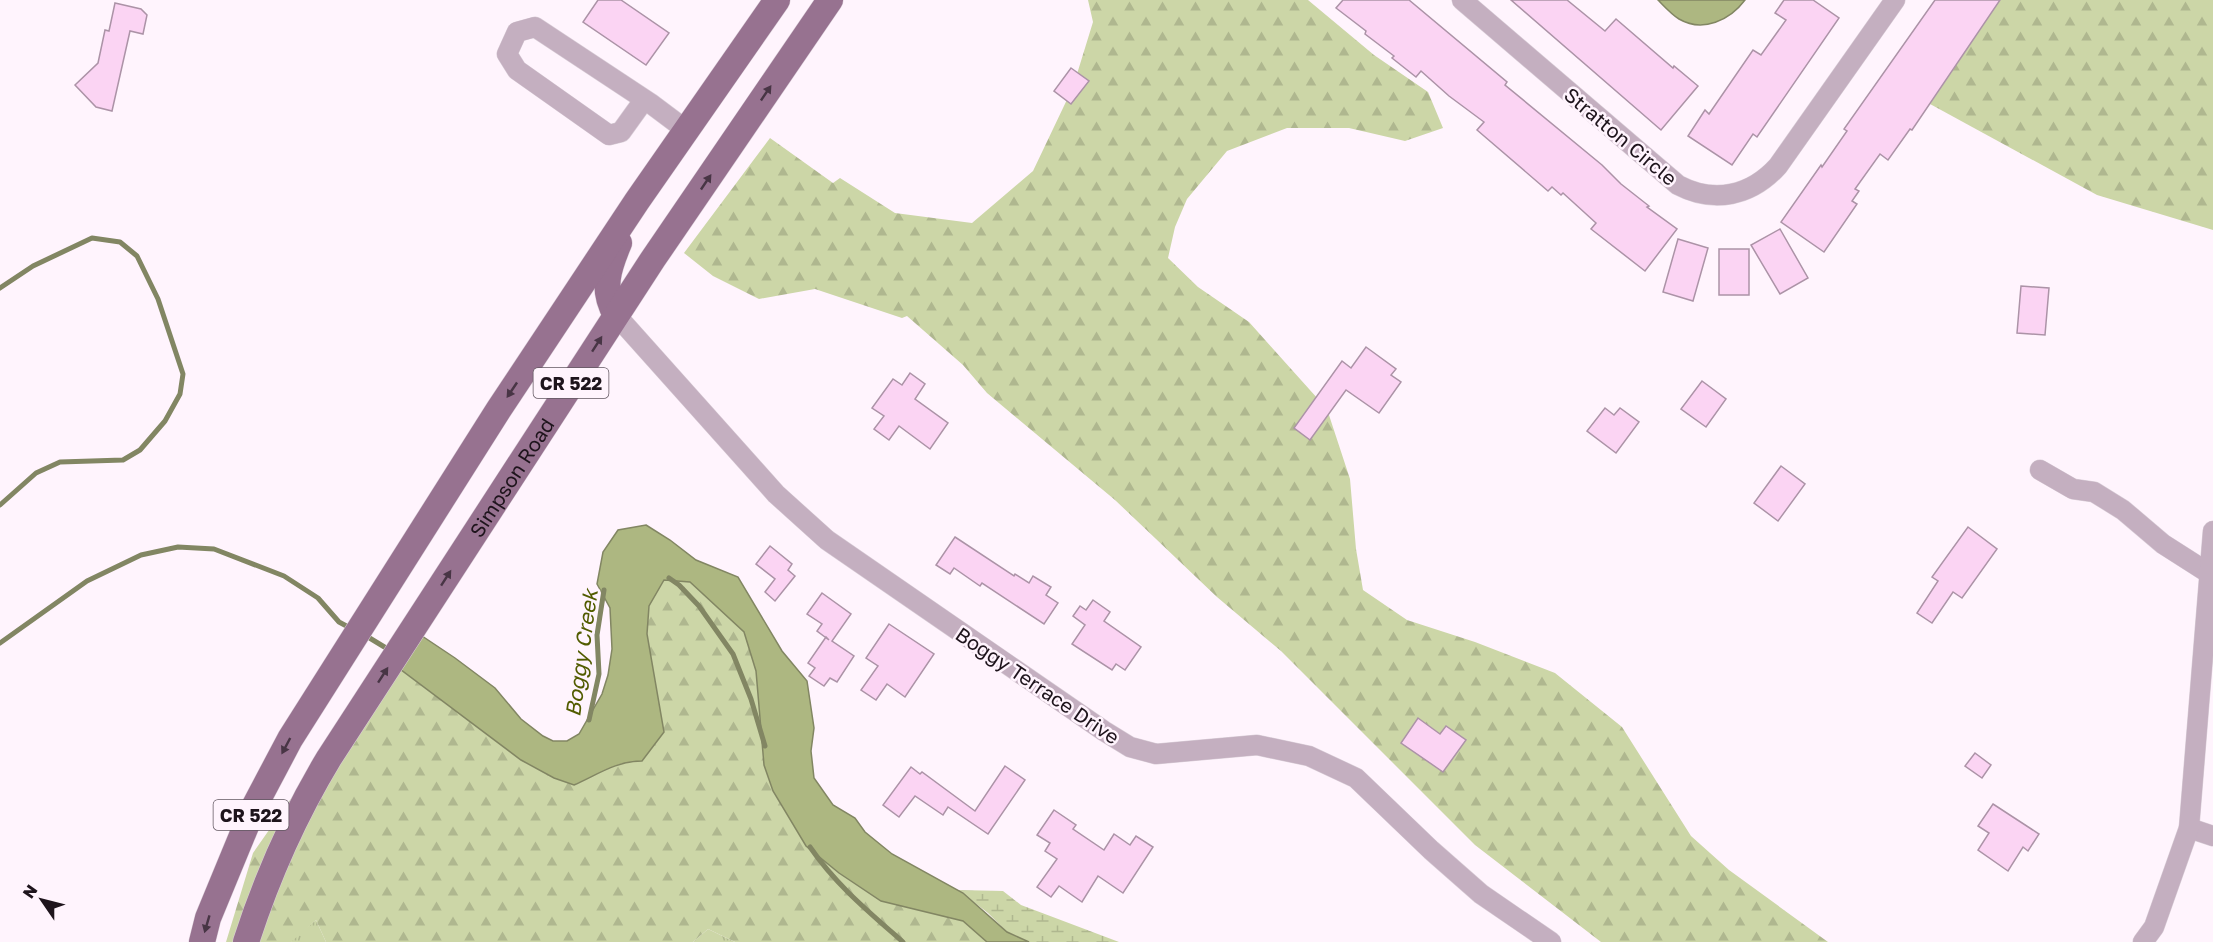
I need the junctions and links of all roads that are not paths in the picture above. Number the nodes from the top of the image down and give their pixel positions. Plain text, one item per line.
1 (777, 0) edge
2 (822, 0) edge
3 (830, 0) edge
4 (1462, 0) edge
5 (1895, 0) edge
6 (812, 27) junction
7 (644, 100) junction
8 (686, 130) junction
9 (637, 201) junction
10 (616, 315) junction
11 (2040, 470) dead end
12 (2213, 531) edge
13 (2210, 574) junction
14 (2189, 828) junction
15 (2213, 836) edge
16 (202, 942) edge
17 (246, 942) edge
18 (1551, 942) edge
19 (2143, 942) edge

1 - 8 main road, CR 522
2 - 6 main road
3 - 6 main road, Simpson Road / CR 522
4 - 5 street, Stratton Circle
10 -> 6 main road, Simpson Road / CR 522
7 - 7 street
7 - 8 street
8 - 9 main road, CR 522
9 - 10 main road
9 -> 16 main road, CR 522
17 -> 10 main road, Simpson Road / CR 522
10 - 18 street, Boggy Terrace Drive
11 - 13 street
12 - 13 street
13 - 14 street
14 - 15 street
14 - 19 street

